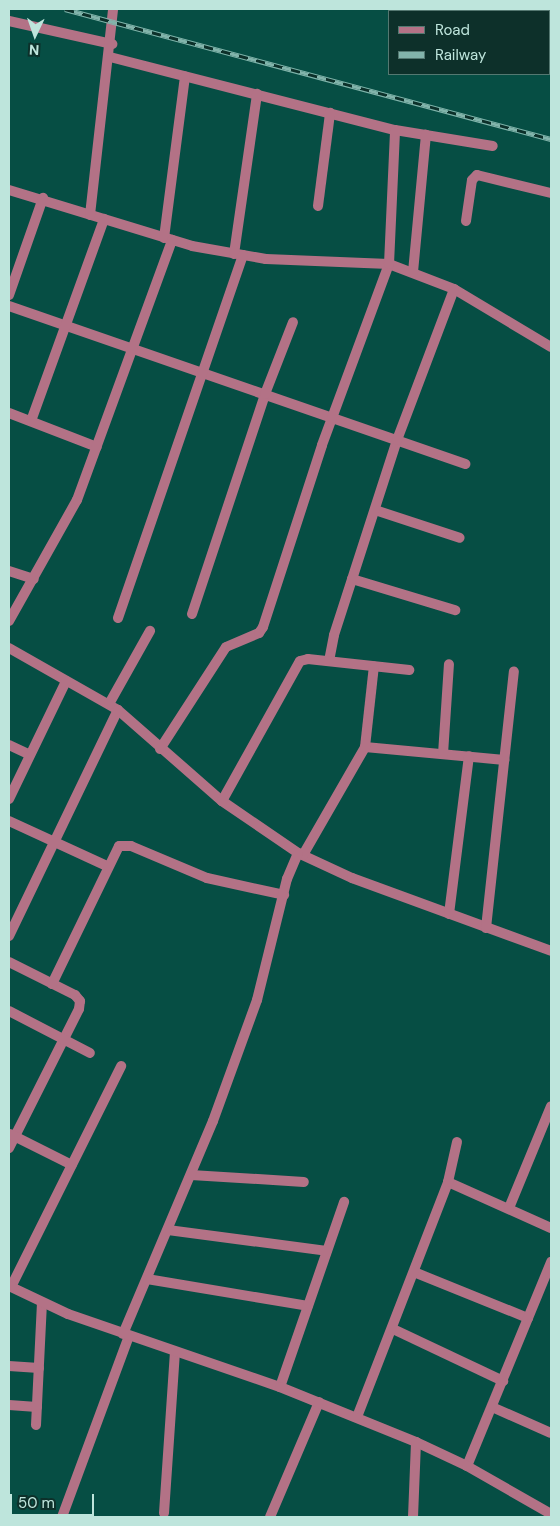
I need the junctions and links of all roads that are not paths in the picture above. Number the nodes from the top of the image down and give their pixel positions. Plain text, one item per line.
1 (113, 9) edge
2 (9, 21) edge
3 (112, 44) junction
4 (110, 57) junction
5 (185, 76) junction
6 (256, 94) junction
7 (330, 113) junction
8 (395, 130) junction
9 (426, 135) junction
10 (493, 146) dead end
11 (9, 190) edge
12 (551, 193) edge
13 (42, 198) junction
14 (318, 206) dead end
15 (90, 215) junction
16 (104, 219) junction
17 (466, 221) dead end
18 (168, 239) junction
19 (239, 254) junction
20 (389, 264) junction
21 (412, 272) junction
22 (454, 289) junction
23 (9, 295) edge
24 (9, 306) edge
25 (293, 322) dead end
26 (65, 326) junction
27 (551, 347) edge
28 (134, 350) junction
29 (200, 372) junction
30 (265, 394) junction
31 (9, 413) edge
32 (332, 417) junction
33 (31, 421) junction
34 (397, 440) junction
35 (97, 447) junction
36 (466, 464) dead end
37 (374, 510) junction
38 (460, 538) dead end
39 (9, 571) edge
40 (34, 579) junction
41 (352, 579) junction
42 (455, 610) dead end
43 (192, 614) dead end
44 (118, 618) dead end
45 (9, 621) edge
46 (150, 631) dead end
47 (9, 648) edge
48 (329, 661) junction
49 (449, 664) dead end
50 (374, 666) junction
51 (408, 670) dead end
52 (514, 672) dead end
53 (66, 681) junction
54 (113, 707) junction
55 (9, 745) edge
56 (365, 747) junction
57 (160, 749) junction
58 (443, 754) junction
59 (30, 755) junction
60 (469, 756) junction
61 (504, 760) junction
62 (9, 799) edge
63 (222, 800) junction
64 (9, 822) edge
65 (53, 842) junction
66 (301, 854) junction
67 (107, 866) junction
68 (284, 895) junction
69 (449, 914) junction
70 (486, 928) junction
71 (9, 936) edge
72 (551, 951) edge
73 (9, 962) edge
74 (52, 984) junction
75 (9, 1011) edge
76 (63, 1040) junction
77 (90, 1053) dead end
78 (121, 1066) dead end
79 (551, 1106) edge
80 (12, 1135) edge
81 (457, 1142) dead end
82 (9, 1148) edge
83 (72, 1165) junction
84 (191, 1175) junction
85 (304, 1182) dead end
86 (448, 1182) junction
87 (344, 1202) dead end
88 (509, 1208) junction
89 (551, 1228) edge
90 (168, 1230) junction
91 (327, 1251) junction
92 (551, 1262) edge
93 (414, 1272) junction
94 (147, 1279) junction
95 (10, 1287) edge
96 (42, 1303) junction
97 (308, 1306) junction
98 (528, 1318) junction
99 (393, 1329) junction
100 (126, 1335) junction
101 (175, 1351) junction
102 (9, 1366) edge
103 (39, 1368) junction
104 (502, 1381) junction
105 (280, 1387) junction
106 (319, 1402) junction
107 (9, 1405) edge
108 (37, 1407) junction
109 (492, 1407) junction
110 (357, 1417) junction
111 (36, 1425) dead end
112 (551, 1434) edge
113 (416, 1442) junction
114 (467, 1466) junction
115 (164, 1513) dead end
116 (551, 1514) edge
117 (62, 1517) edge
118 (270, 1517) edge
119 (413, 1517) edge

1 - 3 street
2 - 3 street
3 - 4 street
4 - 5 street
4 - 15 street
5 - 6 street
5 - 18 street
6 - 7 street
6 - 19 street
7 - 8 street
7 - 14 street
8 - 9 street
8 - 20 street
9 - 10 street
9 - 21 street
11 - 13 street
12 - 17 street
13 - 15 street
13 - 23 street
15 - 16 street
16 - 18 street
16 - 26 street
18 - 19 street
18 - 28 street
19 - 20 street
19 - 29 street
20 - 21 street
20 - 32 street
21 - 22 street
22 - 27 street
22 - 34 street
24 - 26 street
25 - 30 street
26 - 28 street
26 - 33 street
28 - 29 street
28 - 35 street
29 - 30 street
29 - 44 street
30 - 32 street
30 - 43 street
31 - 33 street
32 - 34 street
32 - 57 street
33 - 35 street
34 - 36 street
34 - 37 street
35 - 40 street
37 - 38 street
37 - 41 street
39 - 40 street
40 - 45 street
41 - 42 street
41 - 48 street
46 - 54 street
47 - 53 street
48 - 50 street
48 - 63 street
49 - 58 street
50 - 51 street
50 - 56 street
52 - 61 street
53 - 54 street
53 - 59 street
54 - 57 street
54 - 65 street
55 - 59 street
56 - 58 street
56 - 66 street
57 - 63 street
58 - 60 street
59 - 62 street
60 - 61 street
60 - 69 street
61 - 70 street
63 - 66 street
64 - 65 street
65 - 67 street
65 - 71 street
66 - 68 street
66 - 69 street
67 - 68 street
67 - 74 street
68 - 84 street
69 - 70 street
70 - 72 street
73 - 74 street
74 - 76 street
75 - 76 street
76 - 77 street
76 - 80 street
78 - 83 street
79 - 88 street
80 - 82 street
80 - 83 street
81 - 86 street
83 - 95 street
84 - 85 street
84 - 90 street
86 - 88 street
86 - 93 street
87 - 91 street
88 - 89 street
90 - 91 street
90 - 94 street
91 - 97 street
92 - 98 street
93 - 98 street
93 - 99 street
94 - 97 street
94 - 100 street
95 - 96 street
96 - 100 street
96 - 103 street
97 - 105 street
98 - 104 street
99 - 104 street
99 - 110 street
100 - 101 street
100 - 117 street
101 - 105 street
101 - 115 street
102 - 103 street
103 - 108 street
104 - 109 street
105 - 106 street
106 - 110 street
106 - 118 street
107 - 108 street
108 - 111 street
109 - 112 street
109 - 114 street
110 - 113 street
113 - 114 street
113 - 119 street
114 - 116 street

